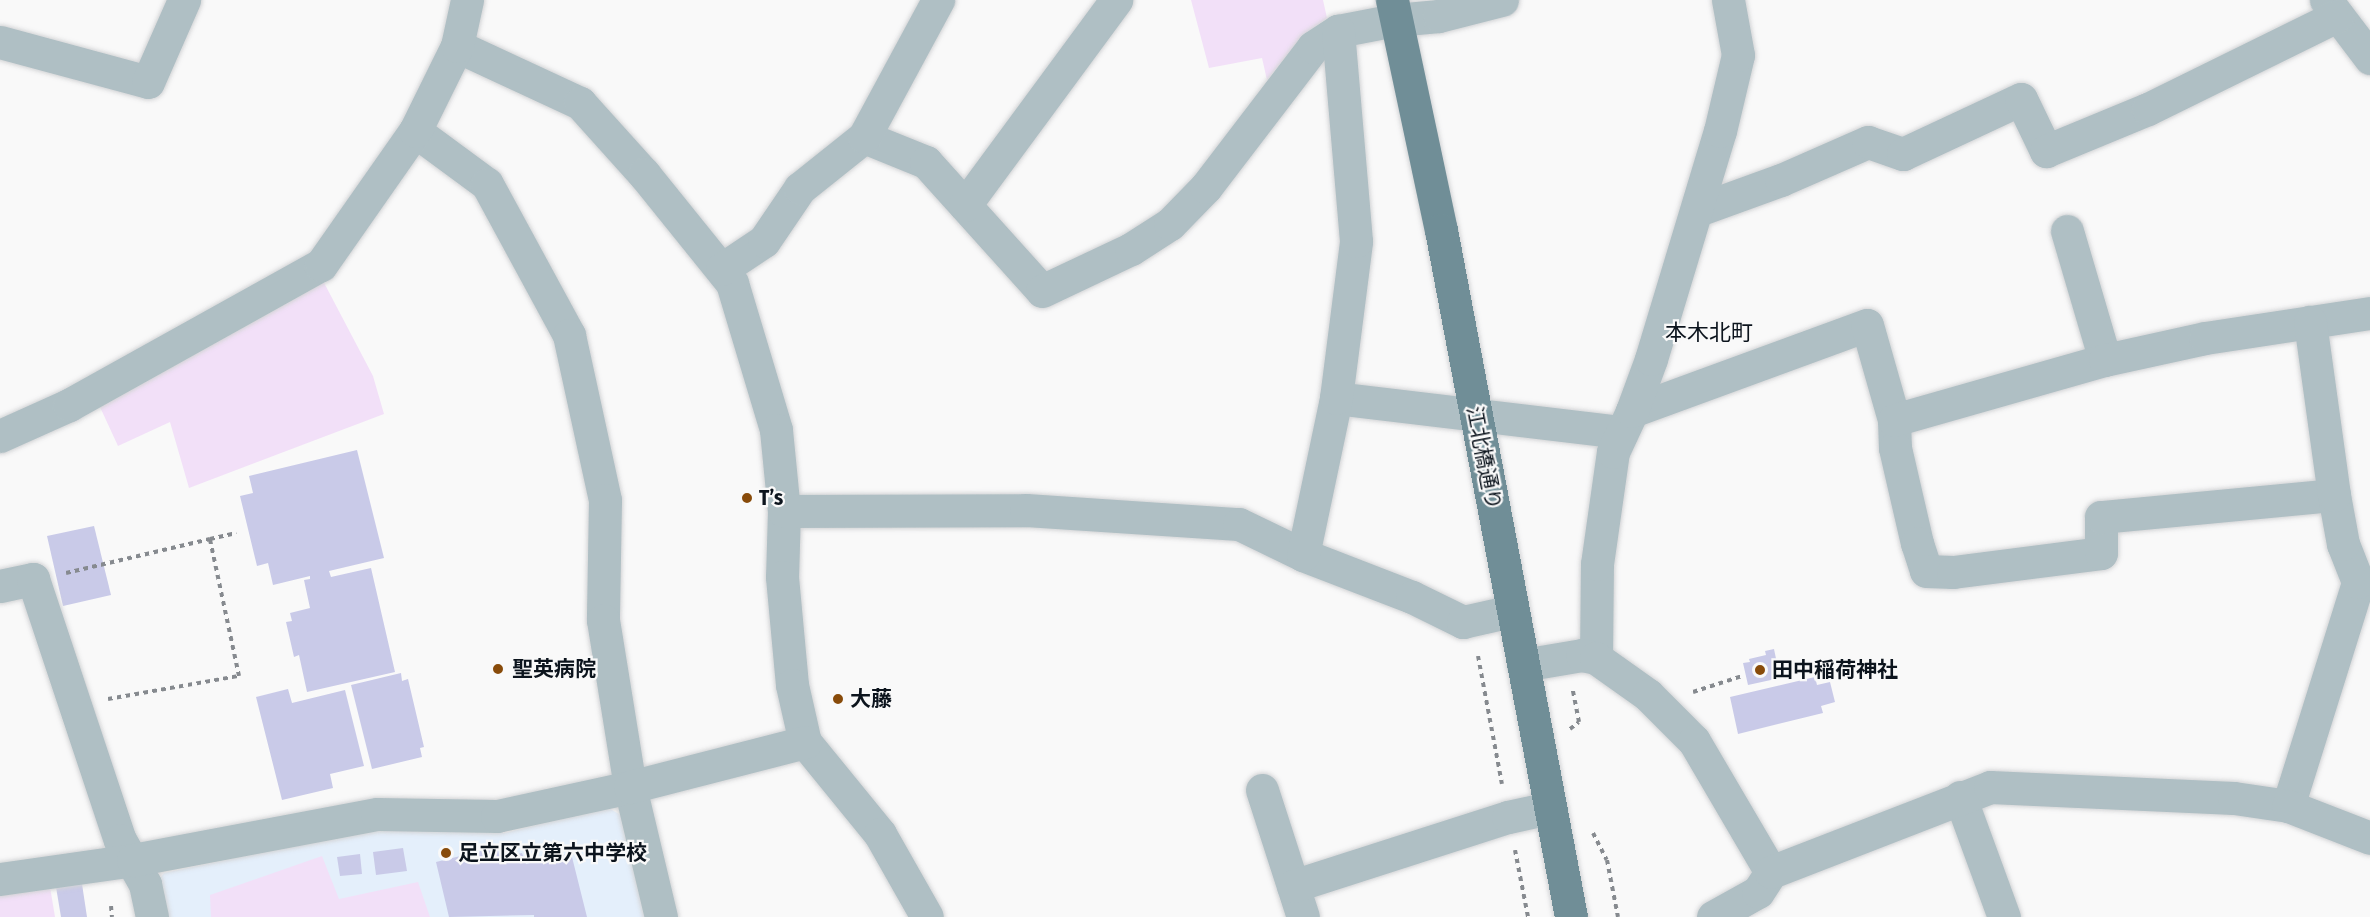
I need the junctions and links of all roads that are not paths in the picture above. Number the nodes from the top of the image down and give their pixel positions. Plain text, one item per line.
1 (184, 0) edge
2 (467, 0) edge
3 (938, 0) edge
4 (1116, 0) edge
5 (1502, 0) edge
6 (1728, 0) edge
7 (2332, 8) edge
8 (1393, 10) edge
9 (1338, 31) junction
10 (0, 42) edge
11 (457, 46) junction
12 (2370, 58) edge
13 (416, 131) junction
14 (864, 137) junction
15 (965, 205) junction
16 (1698, 210) junction
17 (2067, 231) dead end
18 (723, 269) junction
19 (2370, 313) edge
20 (2310, 322) junction
21 (2105, 360) junction
22 (1336, 398) junction
23 (1476, 416) junction
24 (1894, 420) junction
25 (1626, 422) junction
26 (0, 436) edge
27 (2334, 495) junction
28 (784, 511) junction
29 (1303, 555) junction
30 (2360, 559) edge
31 (0, 586) edge
32 (1512, 611) junction
33 (1596, 658) junction
34 (1523, 665) junction
35 (805, 742) junction
36 (630, 787) junction
37 (1262, 790) dead end
38 (1960, 797) junction
39 (2288, 806) junction
40 (1550, 808) junction
41 (2370, 838) edge
42 (133, 860) junction
43 (1771, 872) junction
44 (0, 879) edge
45 (1293, 886) junction
46 (152, 917) edge
47 (661, 917) edge
48 (927, 917) edge
49 (1303, 917) edge
50 (1571, 917) edge
51 (1713, 917) edge
52 (2004, 917) edge

1 - 10 street
2 - 11 street
3 - 14 street
4 - 15 street
5 - 8 street
6 - 16 street
7 - 12 street
7 - 16 street
8 - 9 street
8 - 23 main road, 江北橋通り
9 - 15 street
9 - 22 street
11 - 13 street
11 - 18 street
13 - 26 street
13 - 36 street
14 - 15 street
14 - 18 street
16 - 25 street
17 - 21 street
18 - 28 street
19 - 20 street
20 - 21 street
20 - 27 street
21 - 24 street
22 - 23 street
22 - 29 street
23 - 25 street
23 - 32 main road, 江北橋通り
24 - 25 street
24 - 27 street
25 - 33 street
27 - 30 street
28 - 29 street
28 - 35 street
29 - 32 street
30 - 39 street
31 - 42 street
32 - 34 main road, 江北橋通り
33 - 34 street
33 - 43 street
34 - 40 main road, 江北橋通り
35 - 36 street
35 - 48 street
36 - 42 street
36 - 47 street
37 - 45 street
38 - 39 street
38 - 43 street
38 - 52 street
39 - 41 street
40 - 45 street
40 - 50 main road, 江北橋通り
42 - 44 street
42 - 46 street
43 - 51 street
45 - 49 street

